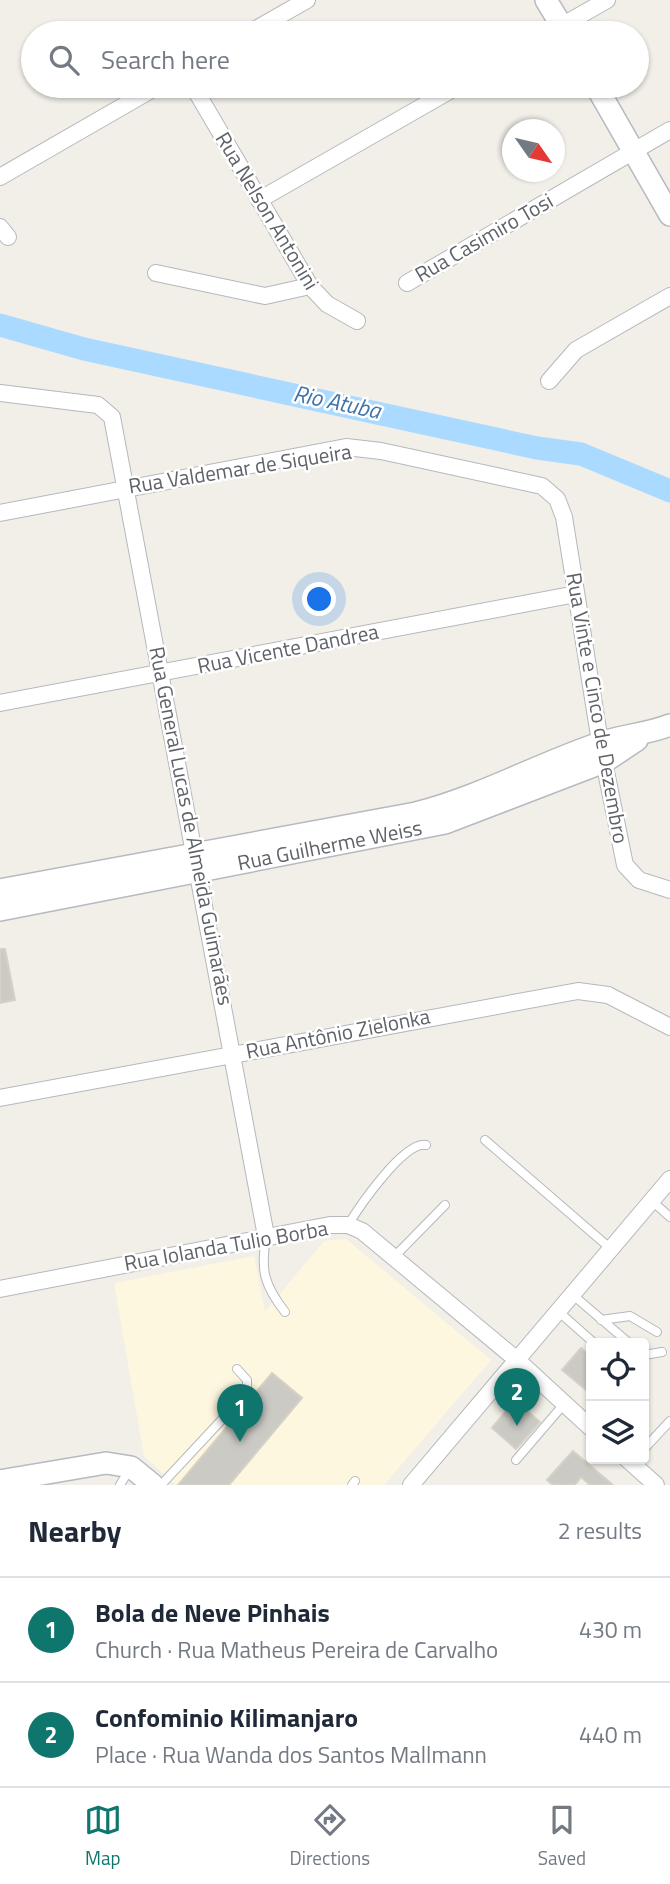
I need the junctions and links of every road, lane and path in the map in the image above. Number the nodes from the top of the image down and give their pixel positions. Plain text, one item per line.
1 (307, 0) edge
2 (546, 0) edge
3 (607, 0) edge
4 (270, 21) edge
5 (555, 21) edge
6 (574, 21) edge
7 (137, 98) edge
8 (200, 98) edge
9 (437, 98) edge
10 (603, 98) edge
11 (670, 131) edge
12 (633, 152) junction
13 (0, 177) edge
14 (259, 200) junction
15 (670, 215) edge
16 (156, 273) dead end
17 (407, 283) dead end
18 (310, 286) junction
19 (670, 296) edge
20 (357, 321) dead end
21 (549, 381) dead end
22 (0, 393) edge
23 (127, 488) junction
24 (557, 499) joint
25 (0, 513) edge
26 (576, 594) junction
27 (162, 673) junction
28 (0, 703) edge
29 (670, 725) edge
30 (602, 752) junction
31 (197, 863) junction
32 (0, 890) edge
33 (670, 890) edge
34 (0, 911) edge
35 (670, 1027) edge
36 (233, 1054) junction
37 (0, 1098) edge
38 (485, 1140) dead end
39 (426, 1145) dead end
40 (669, 1181) edge
41 (652, 1201) junction
42 (445, 1205) dead end
43 (670, 1217) edge
44 (348, 1225) junction
45 (266, 1236) junction
46 (611, 1249) junction
47 (393, 1258) junction
48 (0, 1289) edge
49 (573, 1295) junction
50 (285, 1312) dead end
51 (559, 1312) junction
52 (601, 1320) junction
53 (657, 1332) dead end
54 (588, 1338) edge
55 (623, 1338) edge
56 (662, 1352) dead end
57 (649, 1354) edge
58 (517, 1360) junction
59 (237, 1369) dead end
60 (564, 1404) junction
61 (670, 1422) edge
62 (586, 1424) edge
63 (649, 1445) edge
64 (516, 1460) dead end
65 (635, 1464) edge
66 (131, 1466) junction
67 (0, 1481) edge
68 (120, 1485) edge
69 (153, 1485) edge
70 (161, 1485) edge
71 (411, 1485) edge
72 (656, 1485) edge

1 - 4 street
2 - 5 street
3 - 6 street
7 - 13 street
8 - 14 street, Rua Nelson Antonini
9 - 14 street
10 - 12 street
11 - 12 street, Rua Casimiro Tosi
12 - 15 street
12 - 17 street, Rua Casimiro Tosi
14 - 18 street, Rua Nelson Antonini
16 - 18 street
18 - 20 street, Rua Nelson Antonini
19 - 21 street
22 - 23 street, Rua General Lucas de Almeida Guimarães
23 - 24 street, Rua Valdemar de Siqueira
23 - 25 street, Rua Valdemar de Siqueira
23 - 27 street, Rua General Lucas de Almeida Guimarães
24 - 26 street, Rua Vinte e Cinco de Dezembro
26 - 27 street, Rua Vicente Dandrea
26 - 30 street, Rua Vinte e Cinco de Dezembro
27 - 28 street, Rua Vicente Dandrea
27 - 31 street, Rua General Lucas de Almeida Guimarães
29 - 30 street, Rua Guilherme Weiss
30 - 31 street, Rua Guilherme Weiss
30 - 33 street, Rua Vinte e Cinco de Dezembro
31 - 32 street, Rua Guilherme Weiss
31 - 34 street, Rua Guilherme Weiss
31 - 36 street, Rua General Lucas de Almeida Guimarães
35 - 36 street, Rua Antônio Zielonka
36 - 37 street, Rua Antônio Zielonka
36 - 45 street, Rua General Lucas de Almeida Guimarães
38 - 46 lane
39 - 44 lane
40 - 41 street
41 - 43 lane
41 - 46 street
42 - 47 lane
44 - 45 street, Rua Iolanda Tulio Borba
44 - 47 street, Rua Iolanda Tulio Borba
45 - 48 street, Rua Iolanda Tulio Borba
45 - 50 lane
46 - 49 street
47 - 58 street, Rua Iolanda Tulio Borba
49 - 51 street
49 - 52 lane
51 - 54 lane
51 - 58 street
52 - 53 lane
52 - 55 lane
56 - 57 lane
58 - 60 street, Rua Iolanda Tulio Borba
58 - 71 street
59 - 70 lane
60 - 62 street, Rua Iolanda Tulio Borba
60 - 64 lane
61 - 63 lane
65 - 72 street
66 - 67 street
66 - 68 lane
66 - 69 street

